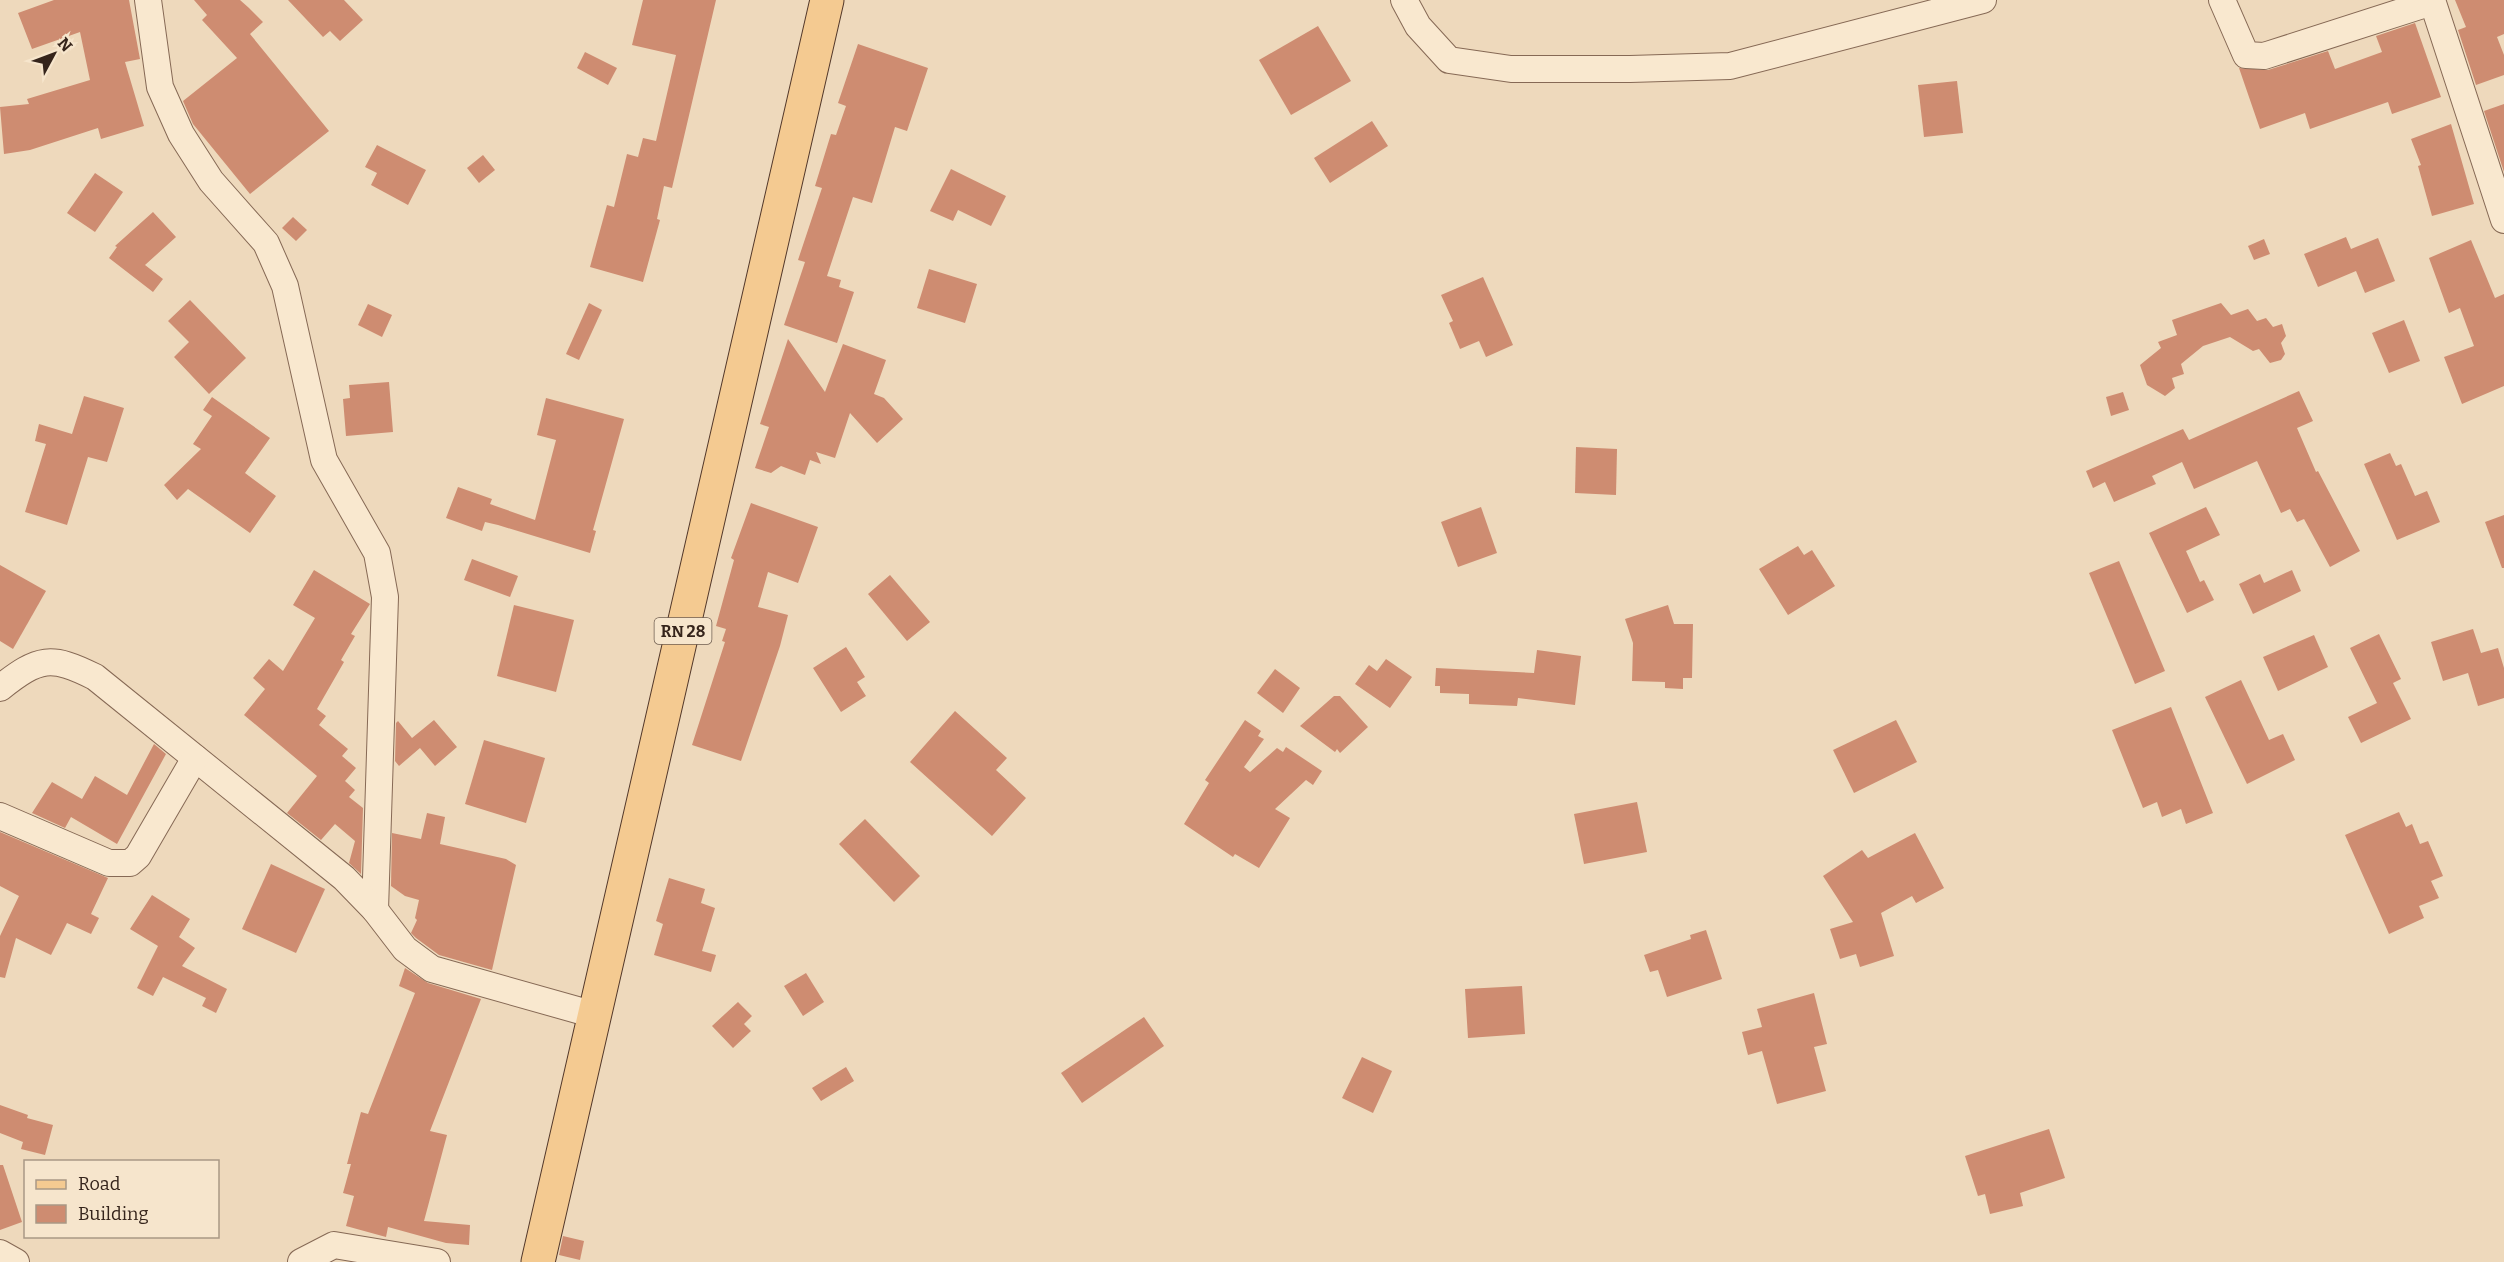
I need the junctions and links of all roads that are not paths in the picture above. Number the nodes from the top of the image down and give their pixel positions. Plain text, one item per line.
1 (148, 0) edge
2 (827, 0) edge
3 (1404, 0) edge
4 (1983, 0) edge
5 (2222, 0) edge
6 (2432, 1) edge
7 (2504, 220) edge
8 (0, 688) edge
9 (195, 758) junction
10 (0, 816) edge
11 (375, 910) junction
12 (595, 1015) junction
13 (0, 1253) edge
14 (16, 1262) edge
15 (301, 1262) edge
16 (437, 1262) edge
17 (538, 1262) edge

1 - 11 street
2 - 12 main road, RN 28
3 - 4 street
5 - 6 street
6 - 7 street
8 - 9 street
9 - 10 street
9 - 11 street
11 - 12 street
12 - 17 main road, RN 28
13 - 14 street
15 - 16 street

